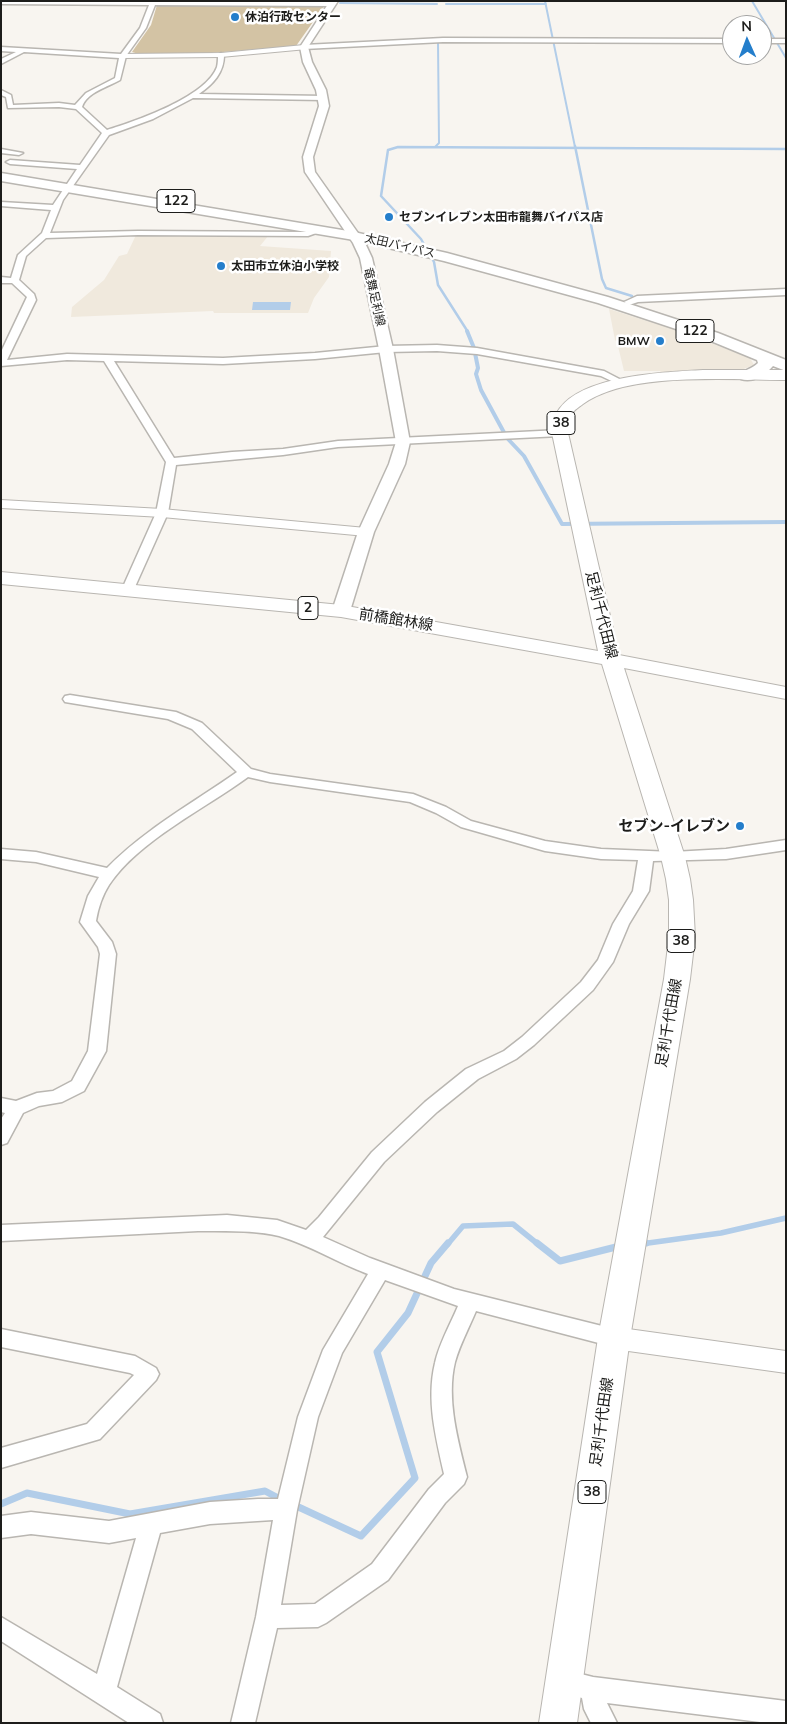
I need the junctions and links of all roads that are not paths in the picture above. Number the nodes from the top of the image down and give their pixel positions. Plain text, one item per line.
1 (1, 2) edge
2 (153, 2) edge
3 (333, 3) edge
4 (722, 41) edge
5 (772, 41) edge
6 (786, 41) edge
7 (304, 47) junction
8 (1, 49) edge
9 (22, 51) junction
10 (221, 54) junction
11 (123, 56) junction
12 (1, 62) edge
13 (1, 92) edge
14 (192, 96) junction
15 (324, 98) junction
16 (78, 107) junction
17 (106, 133) junction
18 (1, 151) edge
19 (19, 153) dead end
20 (6, 167) edge
21 (82, 167) junction
22 (1, 177) edge
23 (70, 186) junction
24 (1, 204) edge
25 (55, 208) junction
26 (316, 230) junction
27 (352, 234) junction
28 (44, 236) junction
29 (1, 280) edge
30 (14, 281) junction
31 (786, 292) edge
32 (629, 302) junction
33 (386, 349) junction
34 (764, 357) junction
35 (786, 357) edge
36 (108, 358) junction
37 (1, 363) edge
38 (786, 366) edge
39 (786, 375) edge
40 (747, 376) junction
41 (622, 383) junction
42 (560, 433) junction
43 (403, 442) junction
44 (171, 462) junction
45 (1, 504) edge
46 (162, 513) junction
47 (366, 532) junction
48 (1, 578) edge
49 (128, 589) junction
50 (341, 612) junction
51 (611, 659) junction
52 (786, 693) edge
53 (70, 699) dead end
54 (246, 772) junction
55 (786, 845) edge
56 (1, 854) edge
57 (646, 857) junction
58 (673, 858) junction
59 (109, 874) junction
60 (9, 1106) edge
61 (1, 1138) edge
62 (1, 1233) edge
63 (309, 1239) junction
64 (380, 1271) junction
65 (470, 1302) junction
66 (1, 1338) edge
67 (614, 1338) junction
68 (786, 1362) edge
69 (1, 1458) edge
70 (286, 1510) junction
71 (151, 1525) junction
72 (1, 1527) edge
73 (268, 1617) junction
74 (1, 1628) edge
75 (579, 1685) junction
76 (104, 1692) junction
77 (786, 1713) edge
78 (151, 1723) edge
79 (243, 1723) edge
80 (558, 1723) edge
81 (605, 1723) edge

1 - 2 street
2 - 3 street
2 - 11 street
3 - 7 main road
4 - 7 street
5 - 6 street
7 - 10 street
7 - 15 main road
8 - 9 street
9 - 11 street
9 - 12 street
10 - 11 street
10 - 14 street
11 - 16 street
13 - 16 street
14 - 15 street
14 - 17 street
15 - 27 main road, 竜舞足利線
16 - 17 street
17 - 21 street
18 - 19 street
20 - 21 street
20 - 23 highway, 太田バイパス / 122
21 - 23 street
22 - 23 highway, 太田バイパス / 122
23 - 25 street
23 - 26 highway, 太田バイパス / 122
23 - 27 highway, 太田バイパス / 122
24 - 25 street
25 - 28 street
26 - 27 highway, 太田バイパス / 122
26 - 28 street
27 - 32 highway, 太田バイパス / 122
27 - 33 main road, 竜舞足利線
27 - 34 highway, 太田バイパス / 122
28 - 30 street
29 - 30 street
30 - 37 street
31 - 32 street
32 - 35 highway, 太田バイパス / 122
33 - 36 street
33 - 41 street
33 - 43 main road, 竜舞足利線
34 - 38 highway, 太田バイパス / 122
34 - 40 highway
36 - 37 street
36 - 44 street
39 - 40 main road, 足利千代田線 / 38
40 - 41 main road, 足利千代田線 / 38
41 - 42 main road, 足利千代田線 / 38
42 - 43 street
42 - 51 main road, 足利千代田線 / 38
43 - 44 street
43 - 47 main road, 竜舞足利線
44 - 46 street
45 - 46 street
46 - 47 street
46 - 49 street
47 - 50 main road, 竜舞足利線
48 - 49 main road, 前橋館林線 / 2
49 - 50 main road, 前橋館林線 / 2
50 - 51 main road, 前橋館林線 / 2
51 - 52 main road, 前橋館林線 / 2
51 - 58 main road, 足利千代田線 / 38
53 - 54 street
54 - 57 street
54 - 59 street
55 - 58 street
56 - 59 street
57 - 58 street
57 - 63 street
58 - 67 main road, 足利千代田線 / 38
59 - 60 street
60 - 61 street
62 - 63 street
63 - 64 street
64 - 65 street
64 - 70 street
65 - 67 street
65 - 73 street
66 - 69 street
67 - 68 street
67 - 75 main road, 足利千代田線 / 38
70 - 71 street
70 - 73 street
71 - 72 street
71 - 76 street
73 - 79 street
74 - 76 street
75 - 77 street
75 - 80 main road, 足利千代田線 / 38
75 - 81 street
76 - 78 street

